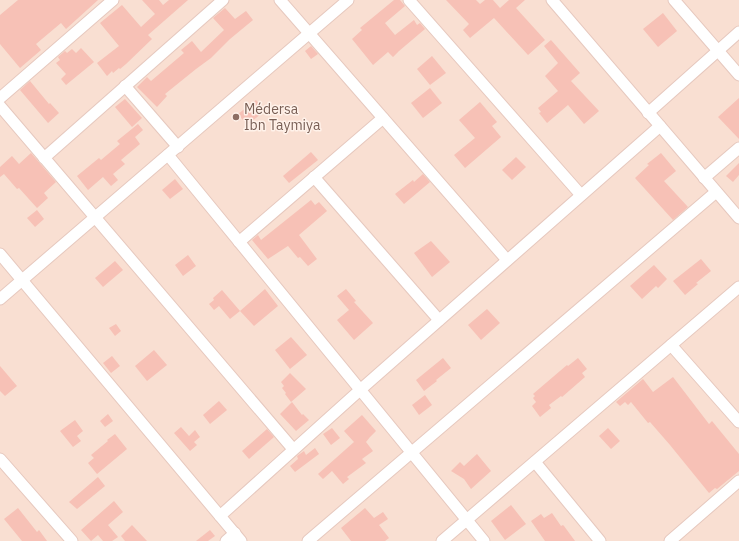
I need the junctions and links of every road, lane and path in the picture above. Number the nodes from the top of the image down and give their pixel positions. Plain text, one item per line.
1 (113, 0) edge
2 (223, 0) edge
3 (280, 0) edge
4 (348, 0) edge
5 (409, 0) edge
6 (552, 0) edge
7 (674, 0) edge
8 (739, 32) edge
9 (310, 33) junction
10 (718, 51) junction
11 (739, 75) edge
12 (125, 86) junction
13 (0, 98) edge
14 (0, 106) edge
15 (648, 113) junction
16 (383, 118) junction
17 (660, 126) junction
18 (178, 147) junction
19 (739, 148) edge
20 (168, 155) junction
21 (44, 158) junction
22 (314, 178) junction
23 (704, 178) junction
24 (716, 192) junction
25 (581, 196) junction
26 (95, 218) junction
27 (739, 218) edge
28 (239, 242) junction
29 (0, 254) edge
30 (507, 260) junction
31 (22, 281) junction
32 (739, 287) edge
33 (0, 299) edge
34 (439, 320) junction
35 (672, 345) junction
36 (360, 390) junction
37 (739, 422) edge
38 (293, 450) junction
39 (412, 452) junction
40 (0, 459) edge
41 (535, 462) junction
42 (739, 481) edge
43 (220, 516) junction
44 (467, 520) junction
45 (238, 537) edge
46 (72, 541) edge
47 (226, 541) edge
48 (308, 541) edge
49 (442, 541) edge
50 (484, 541) edge
51 (600, 541) edge
52 (670, 541) edge

1 - 13 street
2 - 12 street
3 - 9 street
4 - 9 street
5 - 25 street
6 - 15 street
7 - 10 street
8 - 10 street
9 - 16 street
9 - 18 street
10 - 11 street
10 - 15 street
12 - 18 street
12 - 21 street
14 - 21 street
15 - 17 street
16 - 22 street
16 - 30 street
17 - 23 street
17 - 25 street
18 - 20 street
19 - 23 street
20 - 26 street
20 - 28 street
21 - 26 street
22 - 28 street
22 - 34 street
23 - 24 street
24 - 27 street
24 - 39 street
25 - 30 street
26 - 31 street
26 - 38 street
28 - 36 street
29 - 31 street
30 - 34 street
31 - 33 street
31 - 43 street
32 - 35 street
34 - 36 street
35 - 37 street
35 - 41 street
36 - 38 street
36 - 39 street
38 - 43 street
39 - 44 street
39 - 48 street
40 - 46 street
41 - 44 street
41 - 51 street
42 - 52 street
43 - 45 street
44 - 49 street
44 - 50 street
45 - 47 street

